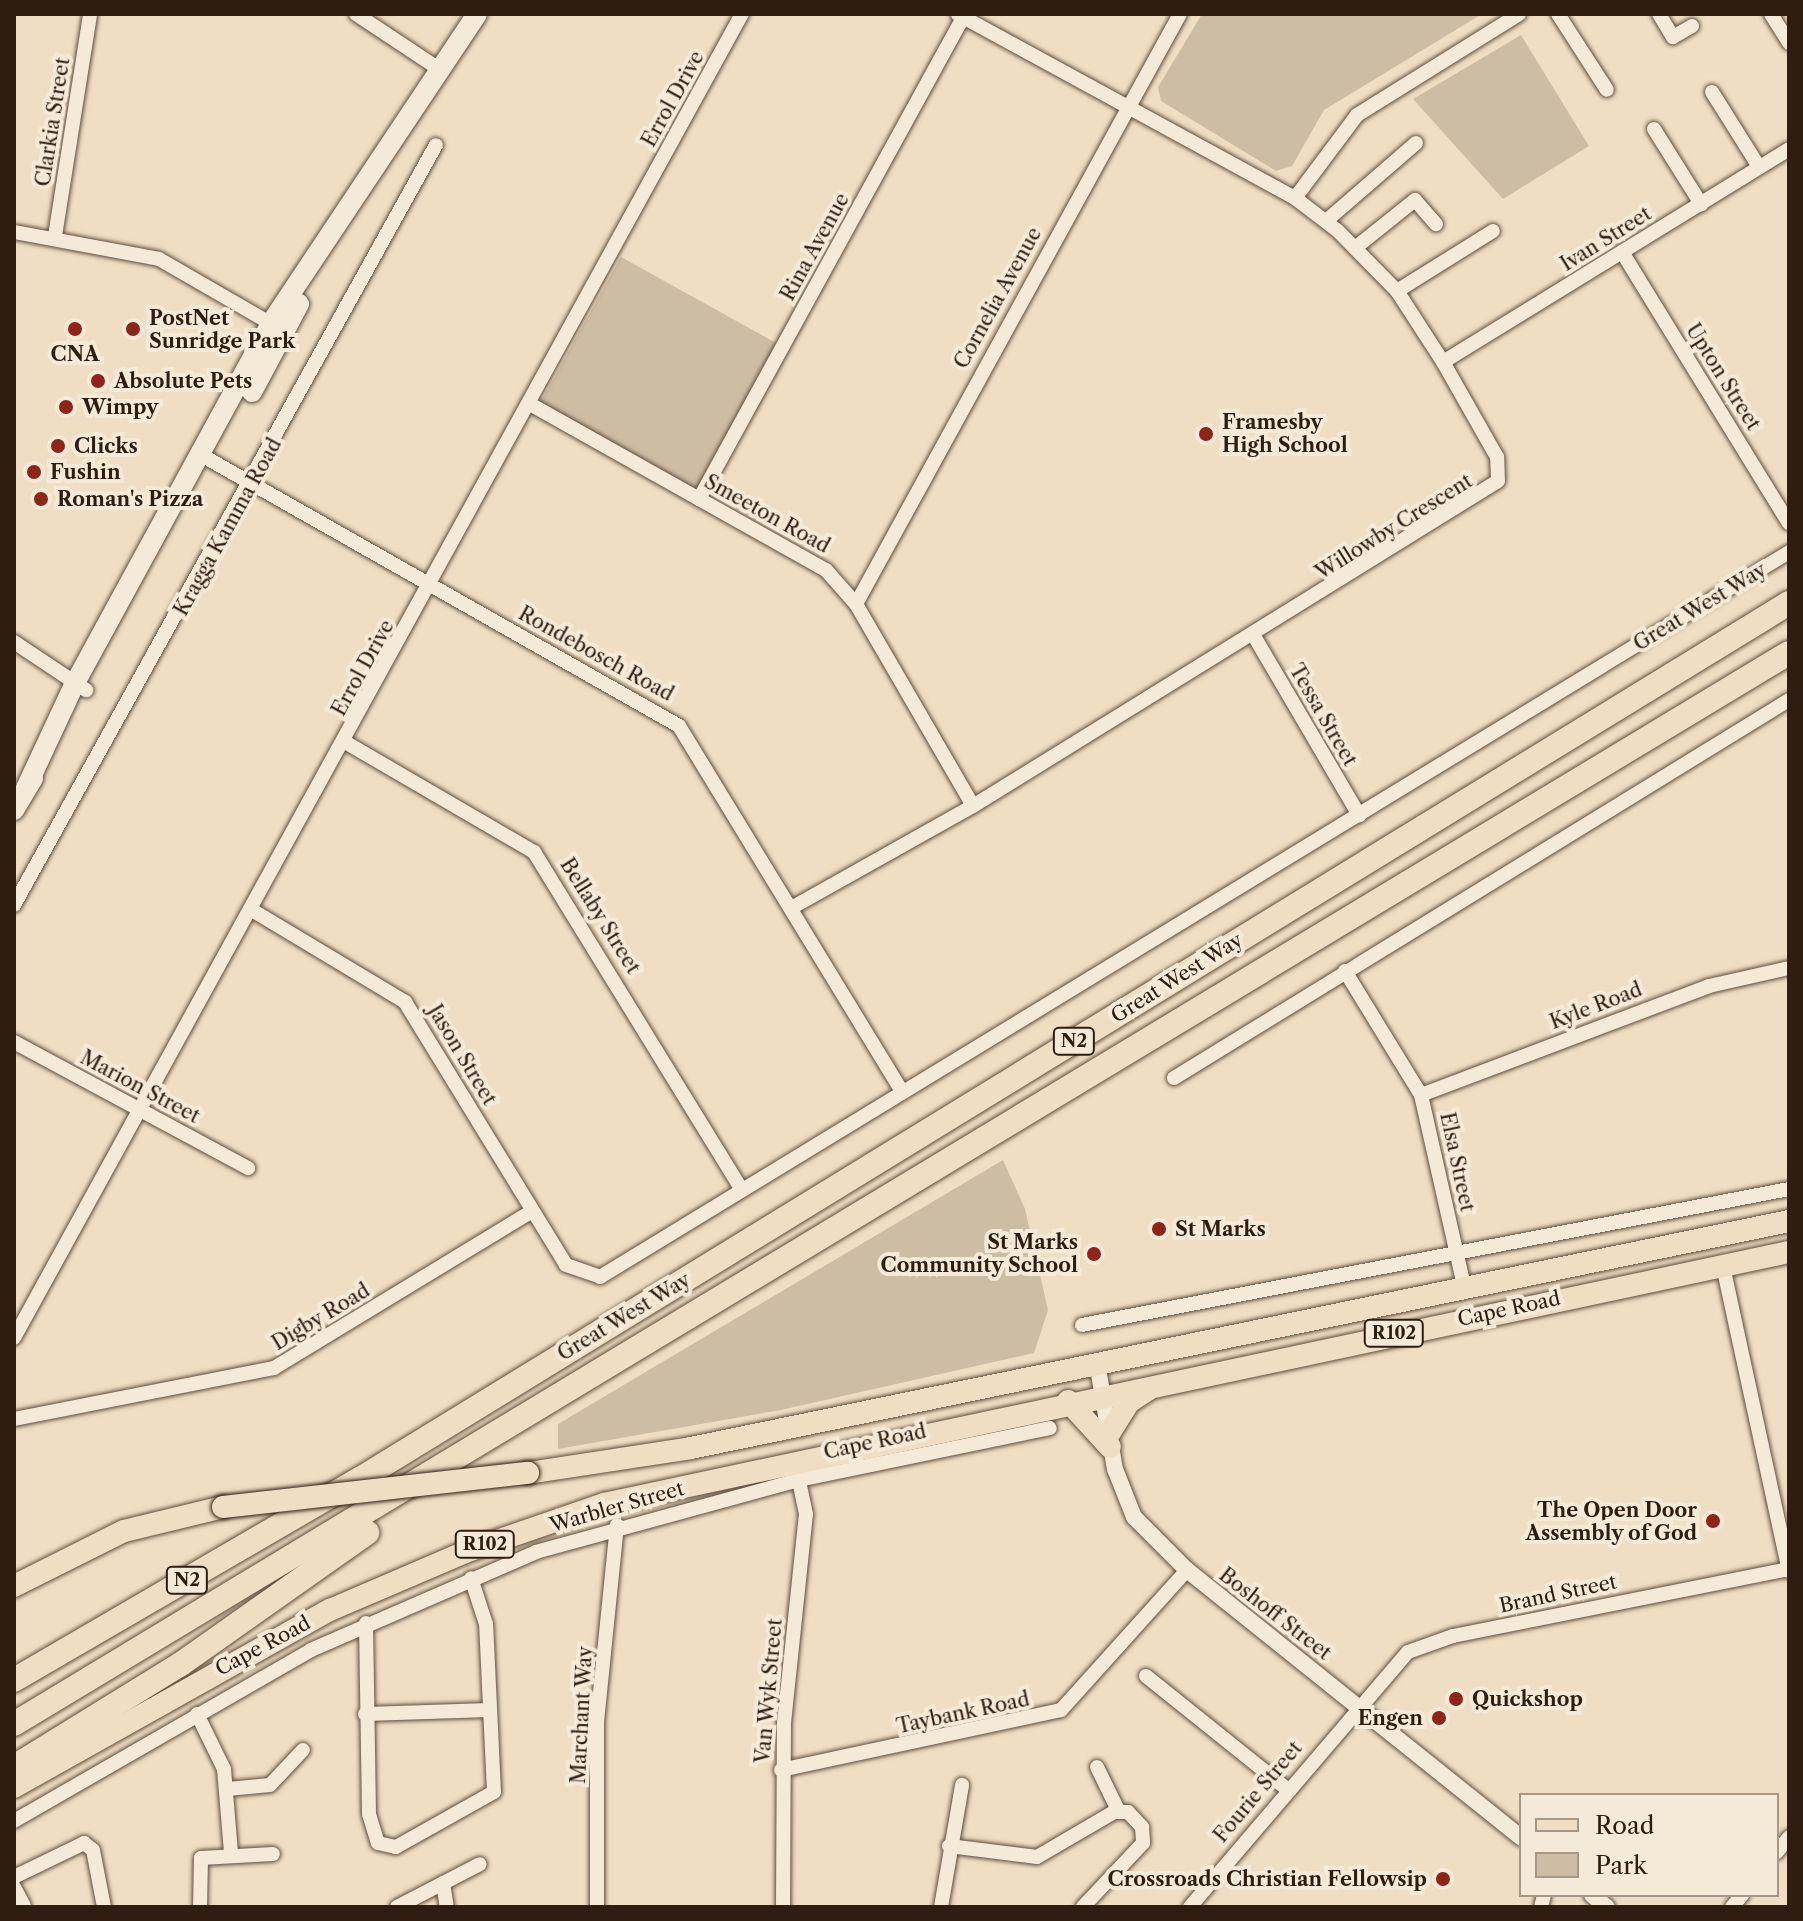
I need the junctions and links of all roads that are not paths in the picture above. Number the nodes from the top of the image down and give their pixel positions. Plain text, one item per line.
1 (90, 14) edge
2 (356, 14) edge
3 (477, 14) edge
4 (742, 14) edge
5 (1180, 14) edge
6 (1519, 14) edge
7 (1558, 14) edge
8 (1659, 14) edge
9 (1771, 14) edge
10 (962, 15) edge
11 (1692, 26) dead end
12 (1789, 43) edge
13 (439, 69) junction
14 (1607, 90) dead end
15 (1712, 92) dead end
16 (1125, 108) junction
17 (1654, 129) dead end
18 (1416, 143) dead end
19 (436, 145) dead end
20 (1789, 149) edge
21 (1759, 167) junction
22 (1295, 198) junction
23 (1701, 204) junction
24 (1326, 221) junction
25 (1436, 224) dead end
26 (1493, 231) dead end
27 (14, 232) edge
28 (55, 236) junction
29 (1355, 248) junction
30 (1622, 252) junction
31 (1397, 291) junction
32 (277, 327) junction
33 (1443, 362) junction
34 (530, 404) junction
35 (209, 459) junction
36 (254, 483) junction
37 (699, 499) junction
38 (1789, 523) edge
39 (1789, 552) edge
40 (431, 586) junction
41 (1789, 603) edge
42 (856, 604) junction
43 (1254, 636) junction
44 (14, 642) edge
45 (1789, 653) edge
46 (80, 686) junction
47 (1789, 700) edge
48 (345, 742) junction
49 (973, 806) junction
50 (14, 810) edge
51 (1359, 815) junction
52 (14, 905) edge
53 (793, 907) junction
54 (252, 910) junction
55 (1789, 968) edge
56 (1345, 971) junction
57 (14, 1042) edge
58 (1174, 1078) dead end
59 (902, 1091) junction
60 (1421, 1095) junction
61 (138, 1110) junction
62 (248, 1168) dead end
63 (1789, 1189) edge
64 (742, 1190) junction
65 (532, 1211) junction
66 (1789, 1221) edge
67 (1456, 1252) junction
68 (1789, 1252) edge
69 (1723, 1266) junction
70 (584, 1276) joint
71 (1464, 1286) junction
72 (1082, 1325) dead end
73 (14, 1338) edge
74 (1097, 1362) junction
75 (1164, 1381) junction
76 (1103, 1393) junction
77 (1068, 1401) junction
78 (14, 1419) edge
79 (1050, 1428) dead end
80 (1110, 1440) junction
81 (484, 1446) junction
82 (360, 1479) junction
83 (799, 1480) junction
84 (617, 1525) junction
85 (1187, 1570) junction
86 (1789, 1570) edge
87 (471, 1578) junction
88 (14, 1586) edge
89 (366, 1623) junction
90 (14, 1663) edge
91 (1146, 1676) dead end
92 (14, 1680) edge
93 (1358, 1703) junction
94 (490, 1710) junction
95 (197, 1714) junction
96 (365, 1714) junction
97 (14, 1724) edge
98 (303, 1750) dead end
99 (14, 1767) edge
100 (1097, 1767) dead end
101 (781, 1770) junction
102 (962, 1785) dead end
103 (14, 1787) edge
104 (228, 1789) junction
105 (1287, 1789) junction
106 (1118, 1810) junction
107 (14, 1821) edge
108 (1519, 1836) edge
109 (949, 1846) junction
110 (231, 1853) junction
111 (273, 1854) dead end
112 (480, 1864) dead end
113 (14, 1877) edge
114 (443, 1883) junction
115 (14, 1887) edge
116 (27, 1907) edge
117 (104, 1907) edge
118 (200, 1907) edge
119 (397, 1907) edge
120 (447, 1907) edge
121 (597, 1907) edge
122 (783, 1907) edge
123 (941, 1907) edge
124 (1083, 1907) edge
125 (1190, 1907) edge

1 - 28 street, Clarkia Street
2 - 13 street
3 - 13 main road
4 - 34 street, Errol Drive
5 - 16 street, Cornelia Avenue
6 - 22 street
7 - 14 street
8 - 11 street
9 - 12 street
10 - 16 street, Willowby Crescent
10 - 37 street, Rina Avenue
13 - 32 main road
15 - 21 street
16 - 22 street, Willowby Crescent
16 - 42 street, Cornelia Avenue
17 - 23 street
18 - 24 street
19 - 36 street, Kragga Kamma Road
20 - 21 street, Ivan Street
21 - 23 street, Ivan Street
22 - 24 street, Willowby Crescent
23 - 30 street, Ivan Street
24 - 29 street, Willowby Crescent
25 - 29 street
26 - 31 street
27 - 28 street
28 - 32 street
29 - 31 street, Willowby Crescent
30 - 33 street, Ivan Street
30 - 38 street, Upton Street
31 - 33 street, Willowby Crescent
32 - 35 main road
33 - 43 street, Willowby Crescent
34 - 37 street, Smeeton Road
34 - 40 street, Errol Drive
35 - 36 street, Rondebosch Road
35 - 46 main road
36 - 40 street, Rondebosch Road
36 - 52 street, Kragga Kamma Road
37 - 42 street, Smeeton Road
39 - 51 street, Great West Way
40 - 48 street, Errol Drive
40 - 53 street, Rondebosch Road
41 - 82 highway, Great West Way / N2
42 - 49 street, Smeeton Road
43 - 49 street, Willowby Crescent
43 - 51 street, Tessa Street
44 - 46 street
45 - 81 highway, Great West Way / N2
46 - 50 main road
47 - 56 street
48 - 54 street, Errol Drive
48 - 64 street, Bellaby Street
49 - 53 street, Willowby Crescent
51 - 59 street, Great West Way
53 - 59 street, Rondebosch Road
54 - 61 street, Errol Drive
54 - 65 street, Jason Street
55 - 60 street, Kyle Road
56 - 58 street
56 - 60 street, Elsa Street
57 - 61 street, Marion Street
59 - 64 street, Great West Way
60 - 67 street, Elsa Street
61 - 62 street, Marion Street
61 - 73 street, Errol Drive
63 - 67 street
64 - 70 street, Great West Way
65 - 70 street, Jason Street
65 - 78 street, Digby Road
66 - 71 main road, Cape Road / R102
67 - 71 street, Elsa Street
67 - 72 street
68 - 69 main road, Cape Road / R102
69 - 75 main road, Cape Road / R102
69 - 86 street
71 - 74 main road, Cape Road / R102
74 - 76 street, Boshoff Street
74 - 88 main road, Cape Road / R102, bridge
75 - 76 main road, Cape Road / R102
75 - 80 main road
76 - 77 main road, Cape Road / R102
76 - 80 street, Boshoff Street
77 - 80 main road
77 - 103 main road, Cape Road / R102
79 - 83 street, Warbler Street
80 - 85 street, Boshoff Street
81 - 97 highway, N2
81 - 99 highway
82 - 90 highway
82 - 92 highway, N2
83 - 84 street, Warbler Street
83 - 101 street, Van Wyk Street
84 - 87 street, Warbler Street
84 - 121 street, Marchant Way
85 - 93 street, Boshoff Street
85 - 101 street, Taybank Road
86 - 93 street, Brand Street
87 - 89 street, Warbler Street
87 - 94 street
89 - 95 street, Warbler Street
89 - 96 street
91 - 105 street
93 - 105 street, Fourie Street
93 - 108 street, Boshoff Street
94 - 96 street
94 - 96 street
95 - 104 street
95 - 107 street, Warbler Street
98 - 104 street
100 - 106 street
101 - 122 street, Van Wyk Street
102 - 109 street
104 - 110 street
105 - 125 street, Fourie Street
106 - 109 street
106 - 124 street
109 - 123 street
110 - 111 street
110 - 118 street
112 - 114 street
113 - 117 street
114 - 119 street
114 - 120 street
115 - 116 street

